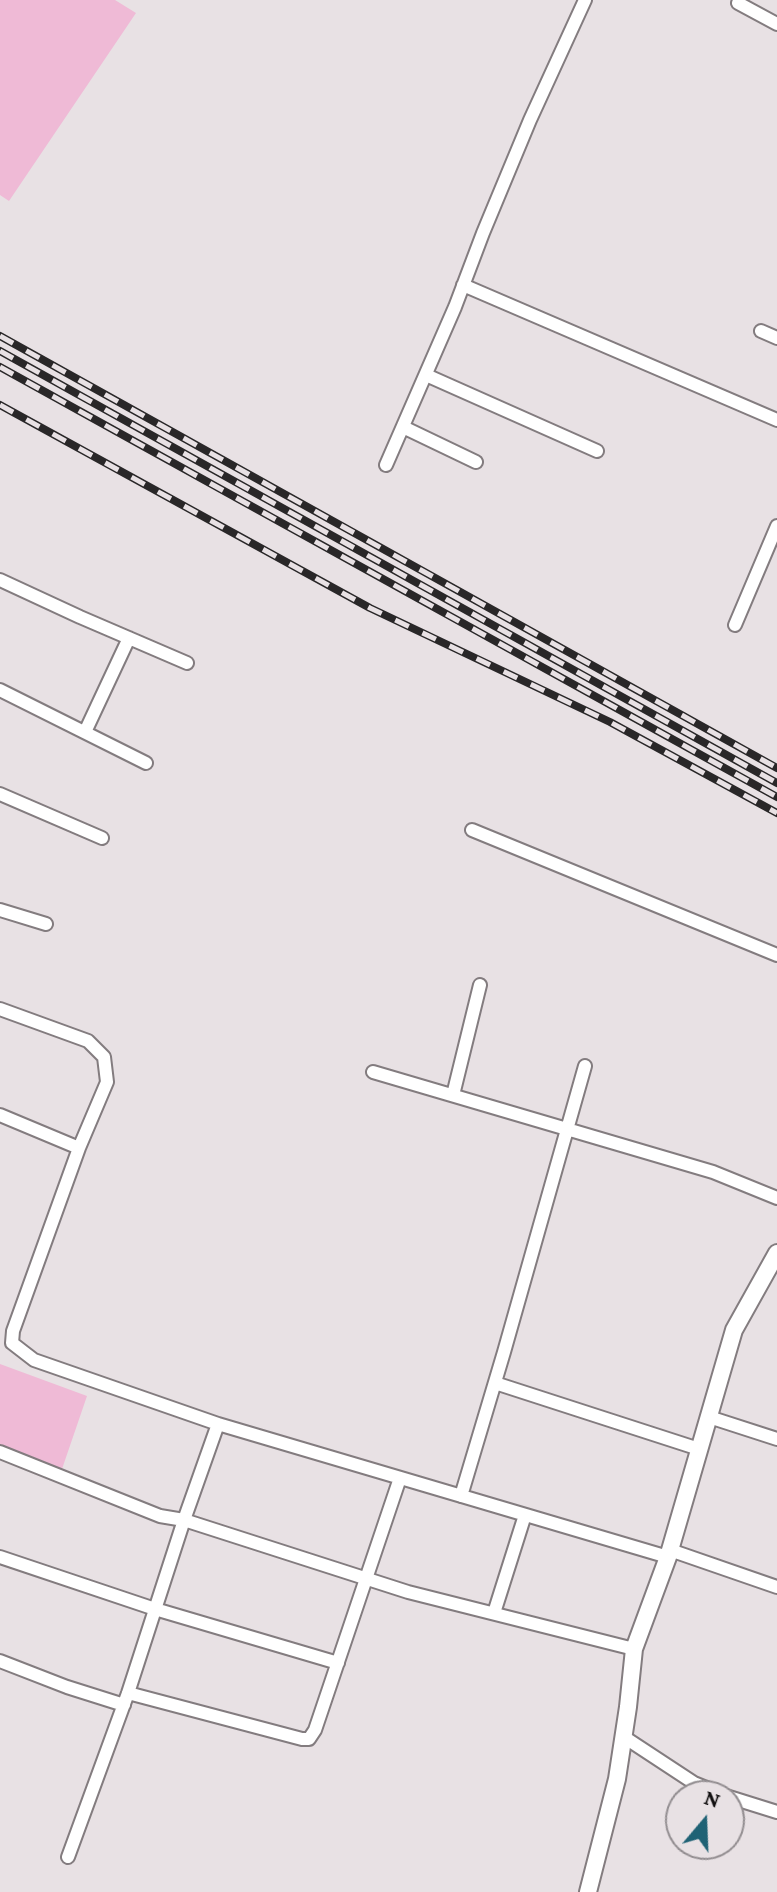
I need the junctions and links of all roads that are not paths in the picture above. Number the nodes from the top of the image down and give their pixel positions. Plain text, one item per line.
1 (585, 0) edge
2 (738, 3) dead end
3 (777, 24) edge
4 (463, 285) junction
5 (761, 331) dead end
6 (777, 338) edge
7 (426, 375) junction
8 (777, 420) edge
9 (403, 427) junction
10 (597, 451) dead end
11 (476, 462) dead end
12 (386, 465) dead end
13 (777, 526) edge
14 (0, 580) edge
15 (735, 625) dead end
16 (129, 638) junction
17 (187, 663) dead end
18 (0, 690) edge
19 (85, 732) junction
20 (146, 763) dead end
21 (0, 794) edge
22 (472, 830) dead end
23 (102, 838) dead end
24 (0, 910) edge
25 (46, 924) dead end
26 (777, 955) edge
27 (480, 985) dead end
28 (0, 1009) edge
29 (585, 1066) dead end
30 (373, 1072) dead end
31 (453, 1095) junction
32 (0, 1115) edge
33 (567, 1129) junction
34 (79, 1148) junction
35 (777, 1198) edge
36 (777, 1253) edge
37 (0, 1327) edge
38 (13, 1331) junction
39 (495, 1383) junction
40 (709, 1417) junction
41 (218, 1424) junction
42 (777, 1439) edge
43 (699, 1449) junction
44 (0, 1452) edge
45 (400, 1478) junction
46 (461, 1496) junction
47 (525, 1515) junction
48 (184, 1520) junction
49 (669, 1554) junction
50 (0, 1557) edge
51 (367, 1579) junction
52 (777, 1587) edge
53 (155, 1609) junction
54 (494, 1613) junction
55 (634, 1649) junction
56 (0, 1661) edge
57 (338, 1663) junction
58 (126, 1699) junction
59 (624, 1737) junction
60 (689, 1780) edge
61 (745, 1802) edge
62 (777, 1812) edge
63 (68, 1857) dead end
64 (588, 1892) edge

1 - 4 street
2 - 3 street
4 - 7 street
4 - 8 street
5 - 6 street
7 - 9 street
7 - 10 street
9 - 11 street
9 - 12 street
13 - 15 street
14 - 16 street
16 - 17 street
16 - 19 street
18 - 19 street
19 - 20 street
21 - 23 street
22 - 26 street
24 - 25 street
27 - 31 street
28 - 34 street
29 - 33 street
30 - 31 street
31 - 33 street
32 - 34 street
33 - 35 street
33 - 39 street
34 - 38 street
36 - 40 street
37 - 38 street
38 - 41 street
39 - 43 street
39 - 46 street
40 - 42 street
40 - 43 street
41 - 45 street
41 - 48 street
43 - 49 street
44 - 48 street
45 - 46 street
45 - 51 street
46 - 47 street
47 - 49 street
47 - 54 street
48 - 51 street
48 - 53 street
49 - 52 street
49 - 55 street
50 - 53 street
51 - 54 street
51 - 57 street
53 - 57 street
53 - 58 street
54 - 55 street
55 - 59 street
56 - 58 street
57 - 58 street
58 - 63 street
59 - 60 street
59 - 64 street
61 - 62 street

